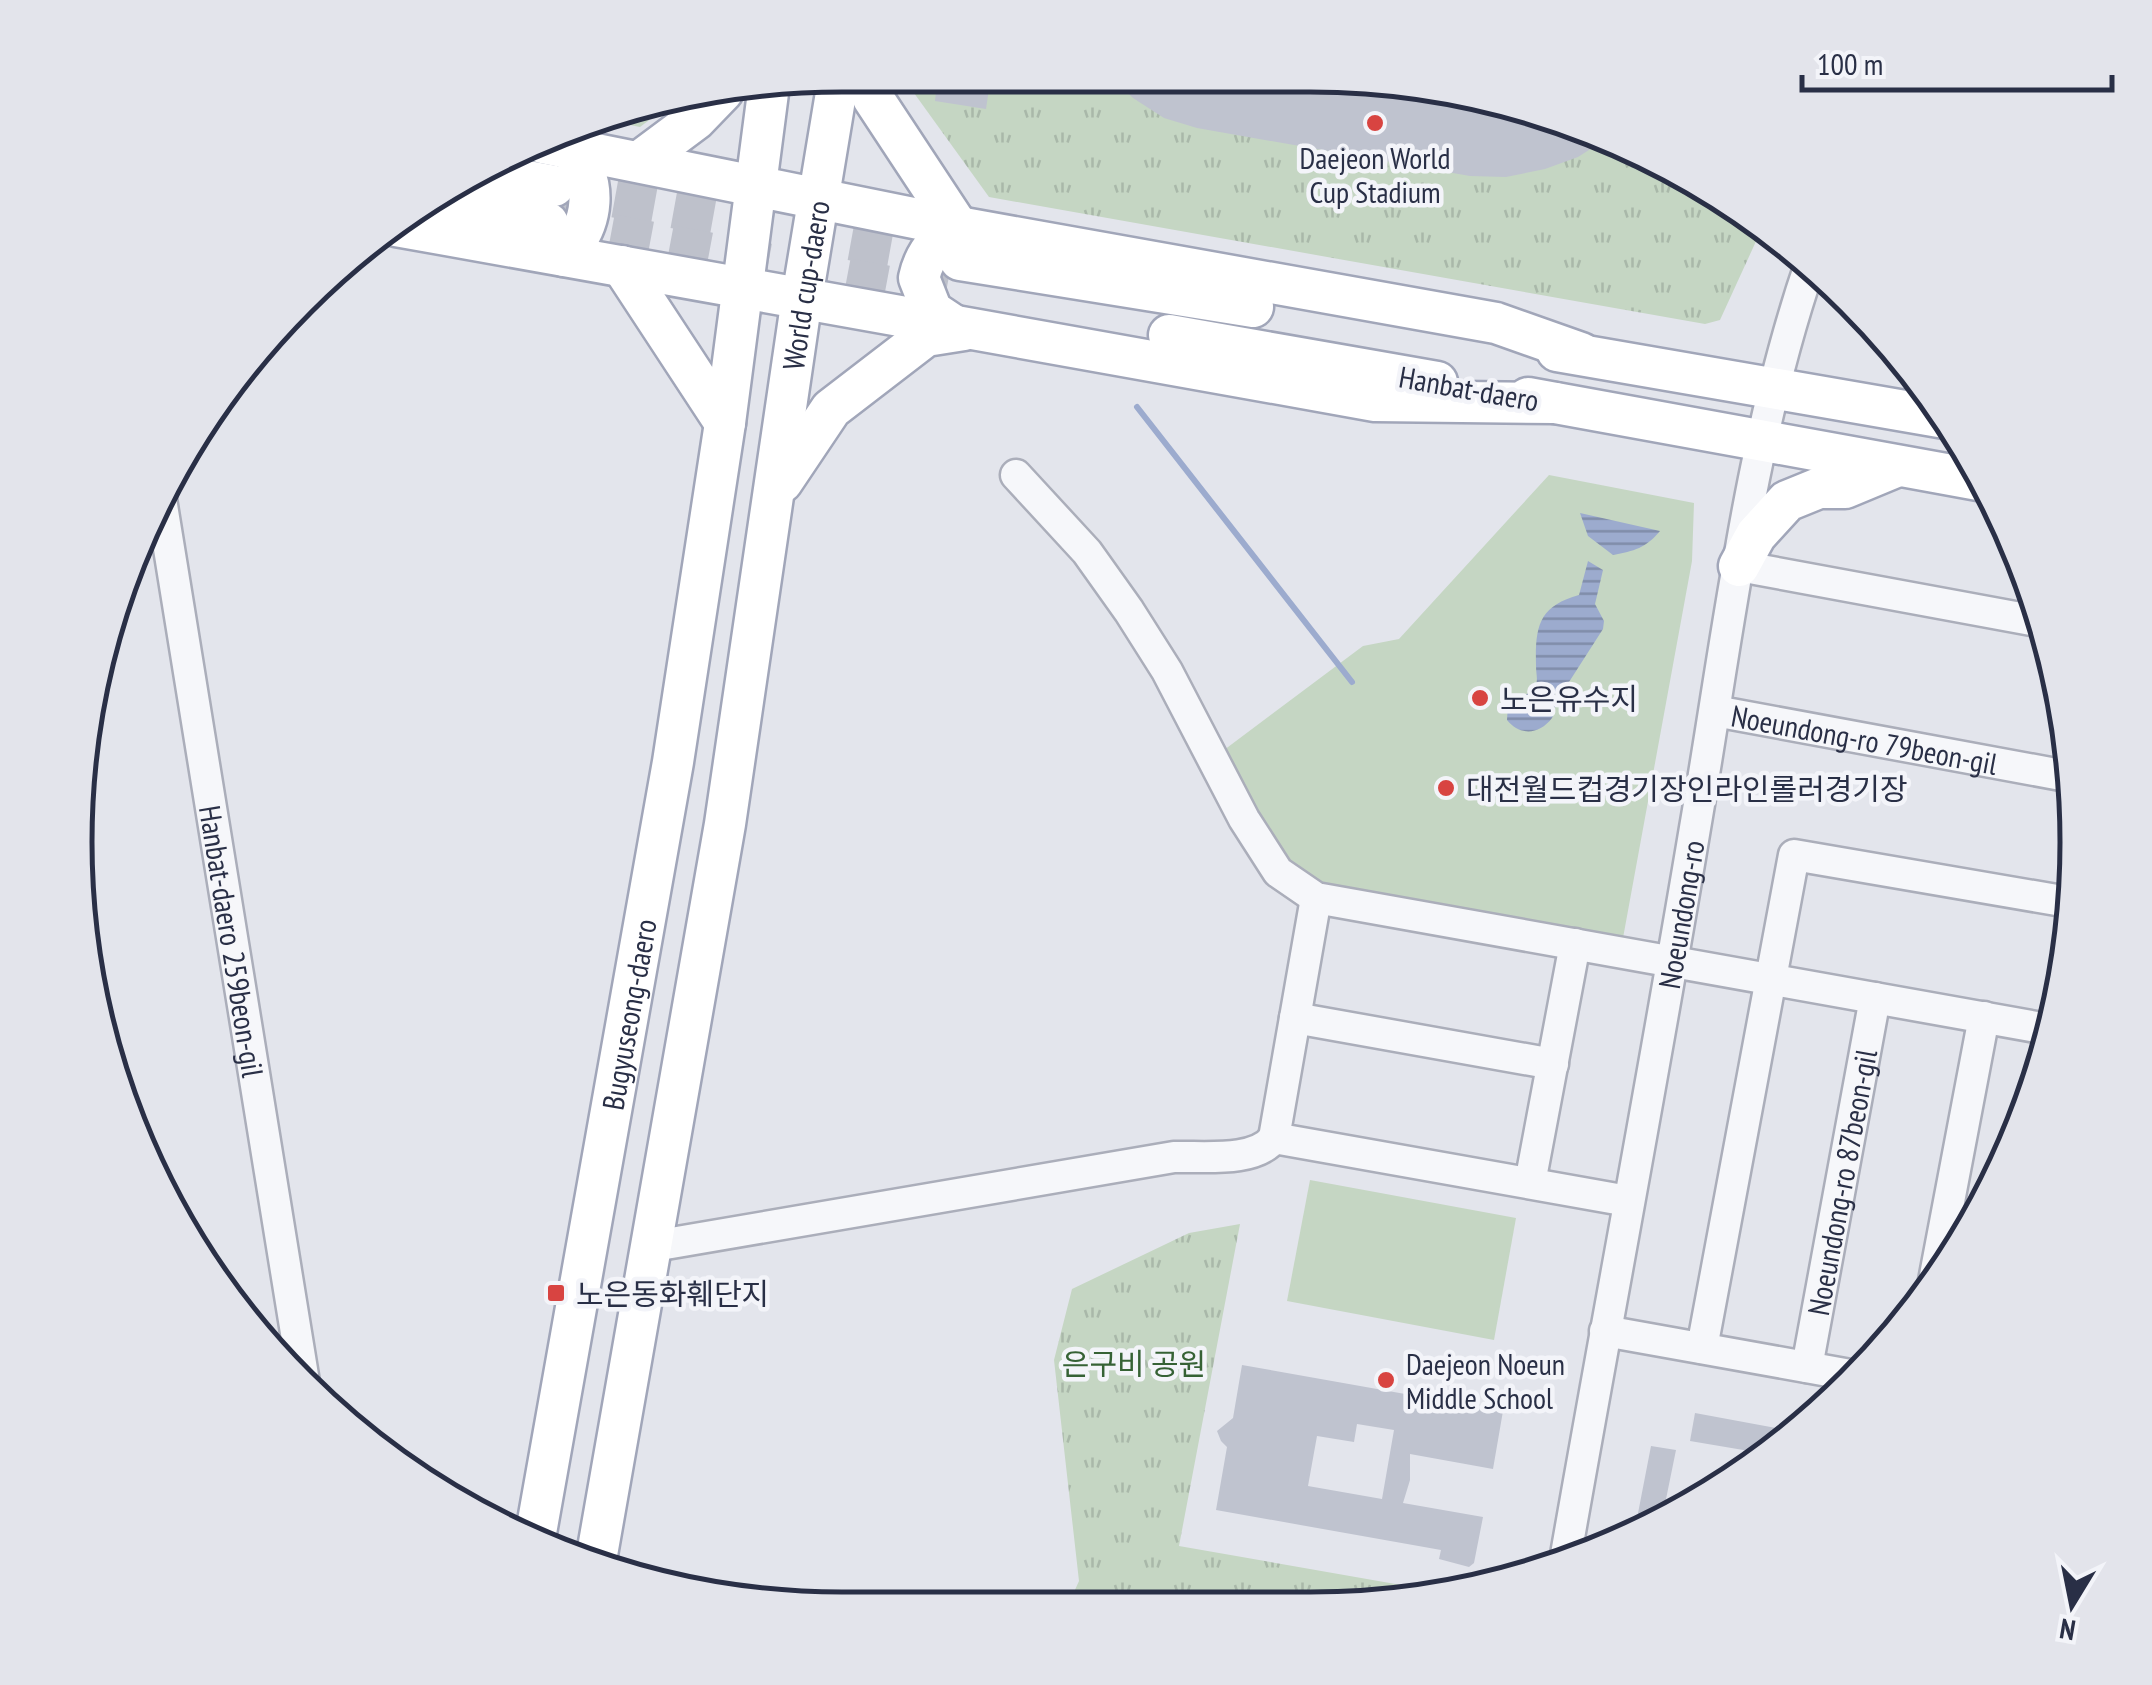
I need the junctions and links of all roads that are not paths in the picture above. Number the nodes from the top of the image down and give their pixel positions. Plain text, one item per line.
1 (836, 92) edge
2 (870, 92) edge
3 (767, 97) edge
4 (710, 105) edge
5 (562, 147) edge
6 (559, 148) edge
7 (640, 161) junction
8 (489, 181) edge
9 (754, 187) junction
10 (817, 200) junction
11 (449, 204) edge
12 (556, 221) junction
13 (417, 225) edge
14 (622, 266) junction
15 (1805, 280) edge
16 (742, 287) junction
17 (960, 288) junction
18 (802, 298) junction
19 (1774, 386) junction
20 (1925, 414) edge
21 (725, 424) junction
22 (1764, 442) junction
23 (1898, 466) junction
24 (1016, 475) dead end
25 (1965, 478) edge
26 (714, 486) joint
27 (774, 494) junction
28 (165, 522) edge
29 (1739, 566) junction
30 (2025, 619) edge
31 (1715, 710) junction
32 (2056, 773) edge
33 (1316, 898) junction
34 (2057, 899) edge
35 (1575, 944) junction
36 (1673, 962) junction
37 (1772, 979) junction
38 (1876, 998) junction
39 (1295, 1018) junction
40 (1984, 1018) junction
41 (2036, 1027) edge
42 (1553, 1064) junction
43 (1274, 1138) junction
44 (1530, 1183) junction
45 (1628, 1201) junction
46 (1942, 1246) edge
47 (648, 1248) junction
48 (1605, 1331) junction
49 (1702, 1348) junction
50 (301, 1360) edge
51 (1806, 1368) junction
52 (1840, 1373) edge
53 (537, 1527) edge
54 (1567, 1547) edge
55 (597, 1552) edge

1 - 10 main road, World cup-daero
2 - 17 main road
3 - 9 main road, World cup-daero
4 - 7 main road
5 - 7 main road
6 - 12 main road
7 - 9 main road
8 - 12 main road
9 - 10 main road
9 - 16 main road, World cup-daero
10 - 17 main road
10 - 18 main road, World cup-daero
11 - 12 main road
12 - 13 main road
12 - 14 main road
14 - 16 main road
14 - 21 main road
15 - 19 street, Noeundong-ro
16 - 18 main road
16 - 21 main road, World cup-daero
17 - 18 main road
17 - 19 main road, Hanbat-daero
17 - 22 main road, Hanbat-daero
17 - 27 main road
18 - 27 main road, World cup-daero
19 - 20 main road, Hanbat-daero
19 - 22 street, Noeundong-ro
21 - 26 main road, World cup-daero
22 - 23 main road, Hanbat-daero
22 - 29 street, Noeundong-ro
23 - 25 main road, Hanbat-daero
23 - 29 main road
24 - 33 street
26 - 53 main road, Bugyuseong-daero
27 - 47 main road, Bugyuseong-daero
28 - 50 street, Hanbat-daero 259beon-gil
29 - 30 street
29 - 31 street, Noeundong-ro
31 - 32 street, Noeundong-ro 79beon-gil
31 - 36 street, Noeundong-ro
33 - 35 street
33 - 39 street
34 - 37 street
35 - 36 street
35 - 42 street
36 - 37 street
36 - 45 street, Noeundong-ro
37 - 38 street
37 - 49 street
38 - 40 street
38 - 51 street, Noeundong-ro 87beon-gil
39 - 42 street
39 - 43 street
40 - 41 street
40 - 46 street
42 - 44 street
43 - 44 street
43 - 47 street
44 - 45 street
45 - 48 street, Noeundong-ro
47 - 55 main road, Bugyuseong-daero
48 - 49 street
48 - 54 street, Noeundong-ro
49 - 51 street
51 - 52 street

